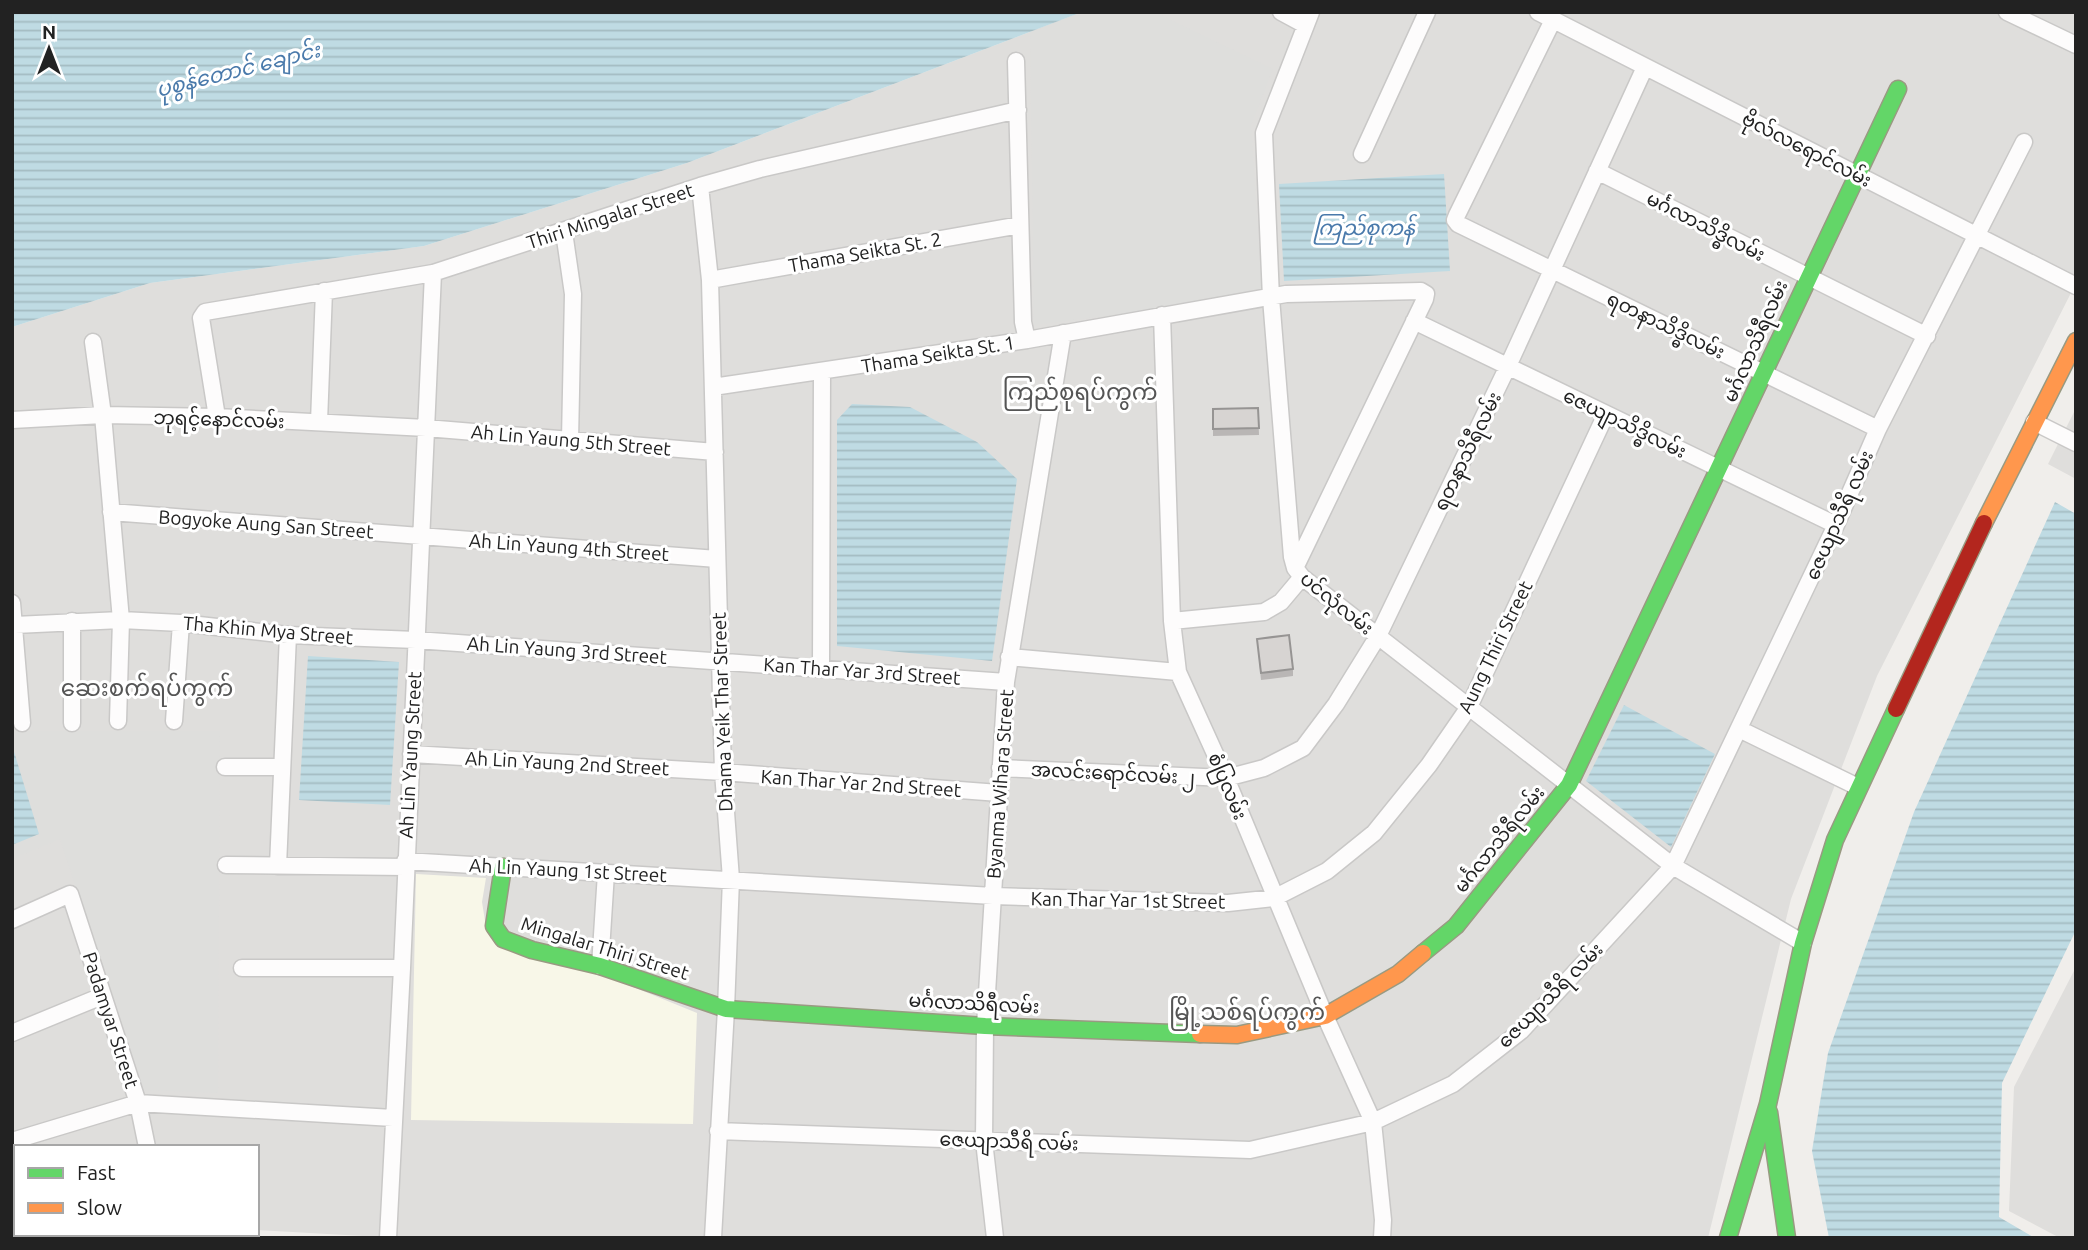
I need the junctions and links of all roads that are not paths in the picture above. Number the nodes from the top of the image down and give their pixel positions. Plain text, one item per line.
1 (1281, 12) edge
2 (1427, 12) edge
3 (2007, 12) edge
4 (1545, 16) edge
5 (1308, 18) edge
6 (2076, 45) edge
7 (1016, 61) dead end
8 (1645, 67) junction
9 (1898, 89) dead end
10 (1018, 110) junction
11 (2024, 142) dead end
12 (1362, 154) dead end
13 (1597, 171) junction
14 (1856, 174) junction
15 (700, 186) junction
16 (1020, 225) junction
17 (564, 232) junction
18 (1978, 236) junction
19 (1553, 270) junction
20 (433, 273) junction
21 (1808, 277) junction
22 (710, 280) junction
23 (2076, 285) edge
24 (324, 291) junction
25 (1271, 298) junction
26 (1162, 315) junction
27 (1414, 321) junction
28 (1063, 333) junction
29 (1927, 336) junction
30 (1027, 340) junction
31 (2076, 341) edge
32 (93, 342) dead end
33 (1508, 366) junction
34 (822, 372) junction
35 (1765, 374) junction
36 (713, 387) junction
37 (1606, 414) junction
38 (103, 415) junction
39 (217, 417) junction
40 (12, 420) edge
41 (319, 422) junction
42 (2034, 422) junction
43 (426, 428) junction
44 (1878, 429) junction
45 (570, 440) junction
46 (2076, 443) edge
47 (715, 453) junction
48 (1719, 468) junction
49 (111, 512) junction
50 (1836, 525) junction
51 (421, 536) junction
52 (717, 559) junction
53 (1298, 573) junction
54 (12, 603) edge
55 (121, 620) junction
56 (72, 621) junction
57 (1172, 621) junction
58 (181, 623) junction
59 (15, 625) junction
60 (288, 635) junction
61 (1378, 636) junction
62 (416, 640) junction
63 (1009, 657) junction
64 (719, 661) junction
65 (821, 668) junction
66 (1178, 672) junction
67 (1006, 682) junction
68 (16, 688) edge
69 (1469, 707) junction
70 (118, 722) dead end
71 (174, 722) dead end
72 (22, 723) dead end
73 (72, 723) dead end
74 (1740, 729) junction
75 (411, 754) junction
76 (226, 767) dead end
77 (282, 767) junction
78 (1000, 768) junction
79 (723, 772) junction
80 (1226, 778) junction
81 (1569, 785) junction
82 (1858, 787) junction
83 (999, 793) junction
84 (405, 864) junction
85 (226, 865) dead end
86 (278, 866) junction
87 (1673, 866) junction
88 (503, 867) junction
89 (606, 873) junction
90 (731, 879) junction
91 (993, 896) junction
92 (1274, 898) junction
93 (12, 920) edge
94 (1803, 943) junction
95 (600, 966) junction
96 (242, 968) dead end
97 (402, 968) junction
98 (102, 996) junction
99 (726, 1009) junction
100 (1325, 1016) junction
101 (985, 1026) junction
102 (12, 1033) edge
103 (138, 1102) junction
104 (1768, 1104) junction
105 (393, 1118) junction
106 (1373, 1122) junction
107 (718, 1131) junction
108 (12, 1141) edge
109 (984, 1141) junction
110 (147, 1145) edge
111 (165, 1236) edge
112 (192, 1238) edge
113 (387, 1238) edge
114 (713, 1238) edge
115 (995, 1238) edge
116 (1382, 1238) edge
117 (1728, 1238) edge
118 (1787, 1238) edge

1 - 5 street
2 - 12 street
3 - 6 street
4 - 8 street, ဗိုလ်လရောင်လမ်း
4 - 19 street, ရတနာသိဒ္ဓိလမ်း
5 - 25 street, ပင်လုံလမ်း
7 - 10 street
8 - 13 street, ရတနာသိရီလမ်း
8 - 14 street, ဗိုလ်လရောင်လမ်း
9 - 14 street, မင်္ဂလာသိရီလမ်း
10 - 15 street, Thiri Mingalar Street
10 - 16 street
11 - 18 street, ဇေယျာသီရိ လမ်း
13 - 19 street, ရတနာသိရီလမ်း
13 - 21 street, မင်္ဂလာသိဒ္ဓိလမ်း
14 - 18 street, ဗိုလ်လရောင်လမ်း
14 - 21 street, မင်္ဂလာသိရီလမ်း
15 - 17 street, Thiri Mingalar Street
15 - 22 street, Dhama Yeik Thar Street
16 - 22 street, Thama Seikta St. 2
16 - 30 street
17 - 20 street, Thiri Mingalar Street
17 - 45 street
18 - 23 street, ဗိုလ်လရောင်လမ်း
18 - 29 street, ဇေယျာသီရိ လမ်း
19 - 33 street, ရတနာသိရီလမ်း
19 - 35 street, ရတနာသိဒ္ဓိလမ်း
20 - 24 street, Thiri Mingalar Street
20 - 43 street, Ah Lin Yaung Street
21 - 29 street, မင်္ဂလာသိဒ္ဓိလမ်း
21 - 35 street, မင်္ဂလာသိရီလမ်း
22 - 36 street, Dhama Yeik Thar Street
24 - 39 street, Thiri Mingalar Street
24 - 41 street
25 - 26 street, Thama Seikta St. 1
25 - 27 street, Thama Seikta St. 1
25 - 53 street, ပင်လုံလမ်း
26 - 28 street, Thama Seikta St. 1
26 - 57 street, စံပြလမ်း
27 - 33 street, ဇေယျာသိဒ္ဓိလမ်း
27 - 53 street
28 - 30 street, Thama Seikta St. 1
28 - 63 street, Byanma Wihara Street
29 - 44 street, ဇေယျာသီရိ လမ်း
30 - 34 street, Thama Seikta St. 1
31 - 42 street
32 - 38 street
33 - 37 street, ဇေယျာသိဒ္ဓိလမ်း
33 - 61 street, ရတနာသိရီလမ်း
34 - 36 street, Thama Seikta St. 1
34 - 65 street
35 - 44 street, ရတနာသိဒ္ဓိလမ်း
35 - 48 street, မင်္ဂလာသိရီလမ်း
36 - 47 street, Dhama Yeik Thar Street
37 - 48 street, ဇေယျာသိဒ္ဓိလမ်း
37 - 69 street, Aung Thiri Street
38 - 39 street, ဘုရင့်နောင်လမ်း
38 - 40 street, ဘုရင့်နောင်လမ်း
38 - 49 street
39 - 41 street, ဘုရင့်နောင်လမ်း
41 - 43 street, ဘုရင့်နောင်လမ်း
42 - 46 street
42 - 82 street
43 - 45 street, Ah Lin Yaung 5th Street
43 - 51 street, Ah Lin Yaung Street
44 - 50 street, ဇေယျာသီရိ လမ်း
45 - 47 street, Ah Lin Yaung 5th Street
47 - 52 street, Dhama Yeik Thar Street
48 - 50 street, ဇေယျာသိဒ္ဓိလမ်း
48 - 81 street, မင်္ဂလာသိရီလမ်း
49 - 51 street, Bogyoke Aung San Street
49 - 55 street
50 - 74 street, ဇေယျာသီရိ လမ်း
51 - 52 street, Ah Lin Yaung 4th Street
51 - 62 street, Ah Lin Yaung Street
52 - 64 street, Dhama Yeik Thar Street
53 - 57 street
53 - 61 street, ပင်လုံလမ်း
54 - 59 street
55 - 56 street, Tha Khin Mya Street
55 - 58 street, Tha Khin Mya Street
55 - 70 street
56 - 59 street, Tha Khin Mya Street
56 - 73 street
57 - 66 street, စံပြလမ်း
58 - 60 street, Tha Khin Mya Street
58 - 71 street
59 - 68 street
60 - 62 street, Tha Khin Mya Street
60 - 77 street
61 - 69 street, ပင်လုံလမ်း
61 - 80 street, ရတနာသိရီလမ်း
62 - 64 street, Ah Lin Yaung 3rd Street
62 - 75 street, Ah Lin Yaung Street
63 - 66 street
63 - 67 street, Byanma Wihara Street
64 - 65 street, Kan Thar Yar 3rd Street
64 - 79 street, Dhama Yeik Thar Street
65 - 67 street, Kan Thar Yar 3rd Street
66 - 80 street, စံပြလမ်း
67 - 78 street, Byanma Wihara Street
68 - 72 street
69 - 81 street, ပင်လုံလမ်း
69 - 92 street, Aung Thiri Street
74 - 82 street
74 - 87 street, ဇေယျာသီရိ လမ်း
75 - 79 street, Ah Lin Yaung 2nd Street
75 - 84 street, Ah Lin Yaung Street
76 - 77 street
77 - 86 street
78 - 80 street, အလင်းရောင်လမ်း ၂
78 - 83 street, Byanma Wihara Street
79 - 83 street, Kan Thar Yar 2nd Street
79 - 90 street, Dhama Yeik Thar Street
80 - 92 street, စံပြလမ်း
81 - 87 street, ပင်လုံလမ်း
81 - 100 street, မင်္ဂလာသိရီလမ်း
82 - 94 street
83 - 91 street, Byanma Wihara Street
84 - 86 street, Ah Lin Yaung 1st Street
84 - 88 street, Ah Lin Yaung 1st Street
84 - 97 street, Ah Lin Yaung Street
85 - 86 street, Ah Lin Yaung 1st Street
87 - 94 street, ပင်လုံလမ်း
87 - 106 street, ဇေယျာသီရိ လမ်း
88 - 89 street, Ah Lin Yaung 1st Street
88 - 95 street, Mingalar Thiri Street
89 - 90 street, Ah Lin Yaung 1st Street
89 - 95 street
90 - 91 street, Kan Thar Yar 1st Street
90 - 99 street, Dhama Yeik Thar Street
91 - 92 street, Kan Thar Yar 1st Street
91 - 101 street, Byanma Wihara Street
92 - 100 street, စံပြလမ်း
93 - 98 street, Padamyar Street
94 - 104 street
95 - 99 street, Mingalar Thiri Street
96 - 97 street
97 - 105 street, Ah Lin Yaung Street
98 - 102 street
98 - 103 street, Padamyar Street
99 - 101 street, မင်္ဂလာသိရီလမ်း
99 - 107 street, Dhama Yeik Thar Street
100 - 101 street, မင်္ဂလာသိရီလမ်း
100 - 106 street, စံပြလမ်း
101 - 109 street, Byanma Wihara Street
103 - 105 street
103 - 108 street
103 - 110 street, Padamyar Street
104 - 117 street
104 - 118 street
105 - 113 street, Ah Lin Yaung Street
106 - 109 street, ဇေယျာသီရိ လမ်း
106 - 116 street, စံပြလမ်း
107 - 109 street, ဇေယျာသီရိ လမ်း
107 - 114 street, Dhama Yeik Thar Street
109 - 115 street, Byanma Wihara Street
111 - 112 street

